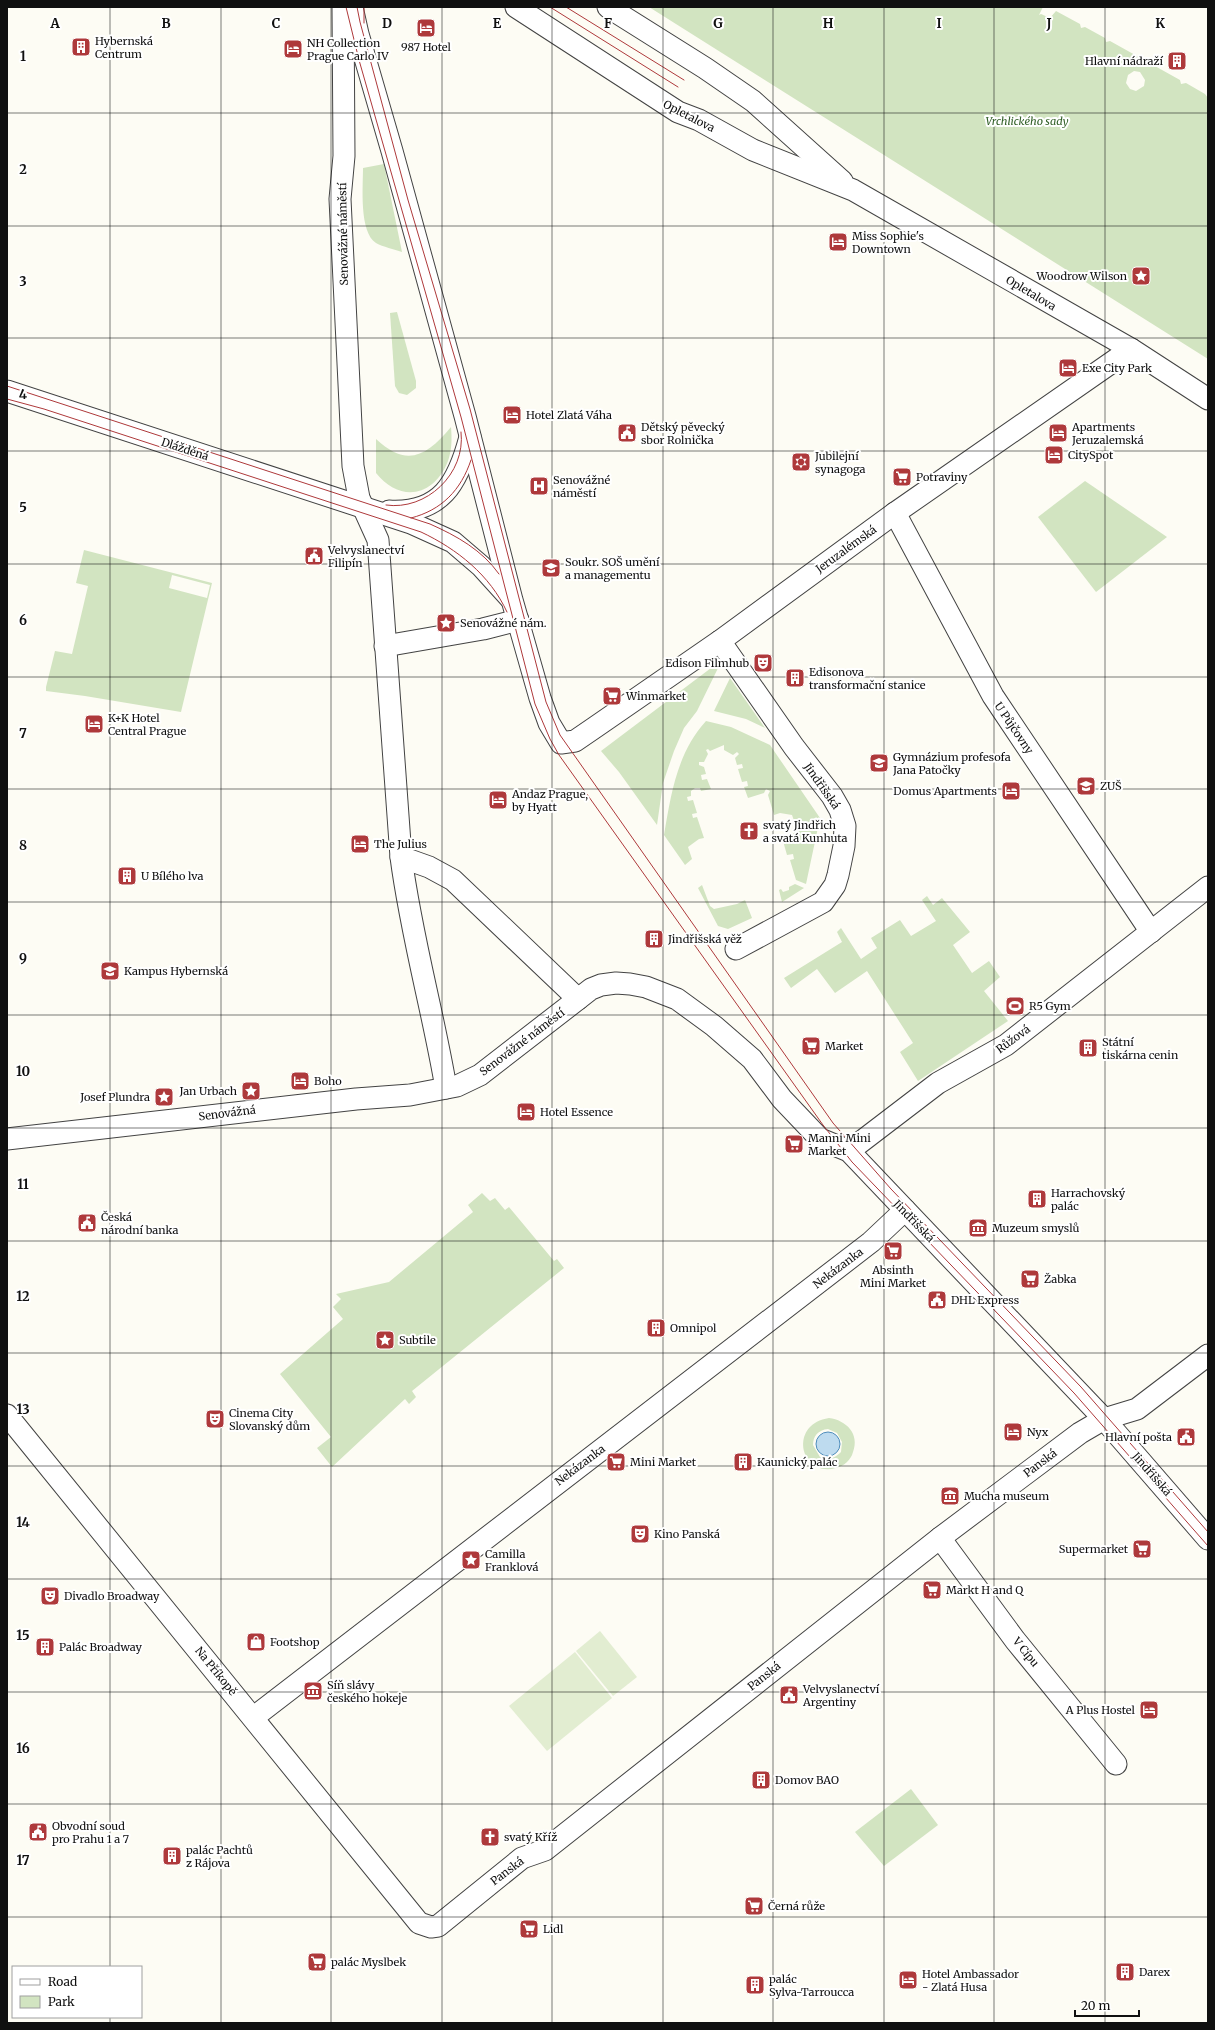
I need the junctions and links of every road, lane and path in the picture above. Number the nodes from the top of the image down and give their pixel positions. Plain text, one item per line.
1 (343, 7) edge
2 (352, 7) edge
3 (516, 7) edge
4 (608, 7) edge
5 (853, 190) junction
6 (1130, 349) junction
7 (7, 391) edge
8 (1208, 398) edge
9 (470, 437) junction
10 (363, 507) junction
11 (895, 513) junction
12 (512, 600) junction
13 (518, 620) junction
14 (720, 640) junction
15 (385, 646) junction
16 (401, 857) junction
17 (1208, 887) edge
18 (1151, 932) junction
19 (736, 948) dead end
20 (578, 999) junction
21 (446, 1088) junction
22 (7, 1139) edge
23 (849, 1151) junction
24 (905, 1210) junction
25 (1208, 1355) edge
26 (7, 1415) edge
27 (1104, 1419) junction
28 (940, 1538) junction
29 (1208, 1539) edge
30 (254, 1717) junction
31 (1116, 1764) dead end
32 (424, 1926) joint

1 - 10 street, Senovážné náměstí
2 - 9 street
3 - 5 street, Opletalova
4 - 5 street, Opletalova
5 - 6 street, Opletalova
6 - 8 street, Opletalova
6 - 11 street, Jeruzalémská
7 - 10 street, Dlážděná
9 - 10 street
9 - 12 street
10 - 12 street
10 - 15 street, Senovážné náměstí
11 - 14 street, Jeruzalémská
11 - 18 street, U Půjčovny
12 - 13 street
13 - 14 street, Jeruzalémská
13 - 15 street
14 - 19 street, Jindřišská
15 - 16 street, Senovážné náměstí
16 - 20 street
16 - 21 street, Senovážné náměstí
17 - 18 street, Růžová
18 - 23 street, Růžová
20 - 21 street, Senovážné náměstí
20 - 23 street, Jindřišská
21 - 22 street, Senovážná
23 - 24 street, Jindřišská
24 - 27 street, Jindřišská
24 - 30 street, Nekázanka
25 - 27 street, Panská
26 - 30 street, Na Příkopě
27 - 28 street, Panská
27 - 29 street, Jindřišská
28 - 31 street, V Cípu
28 - 32 street, Panská
30 - 32 street, Na Příkopě

